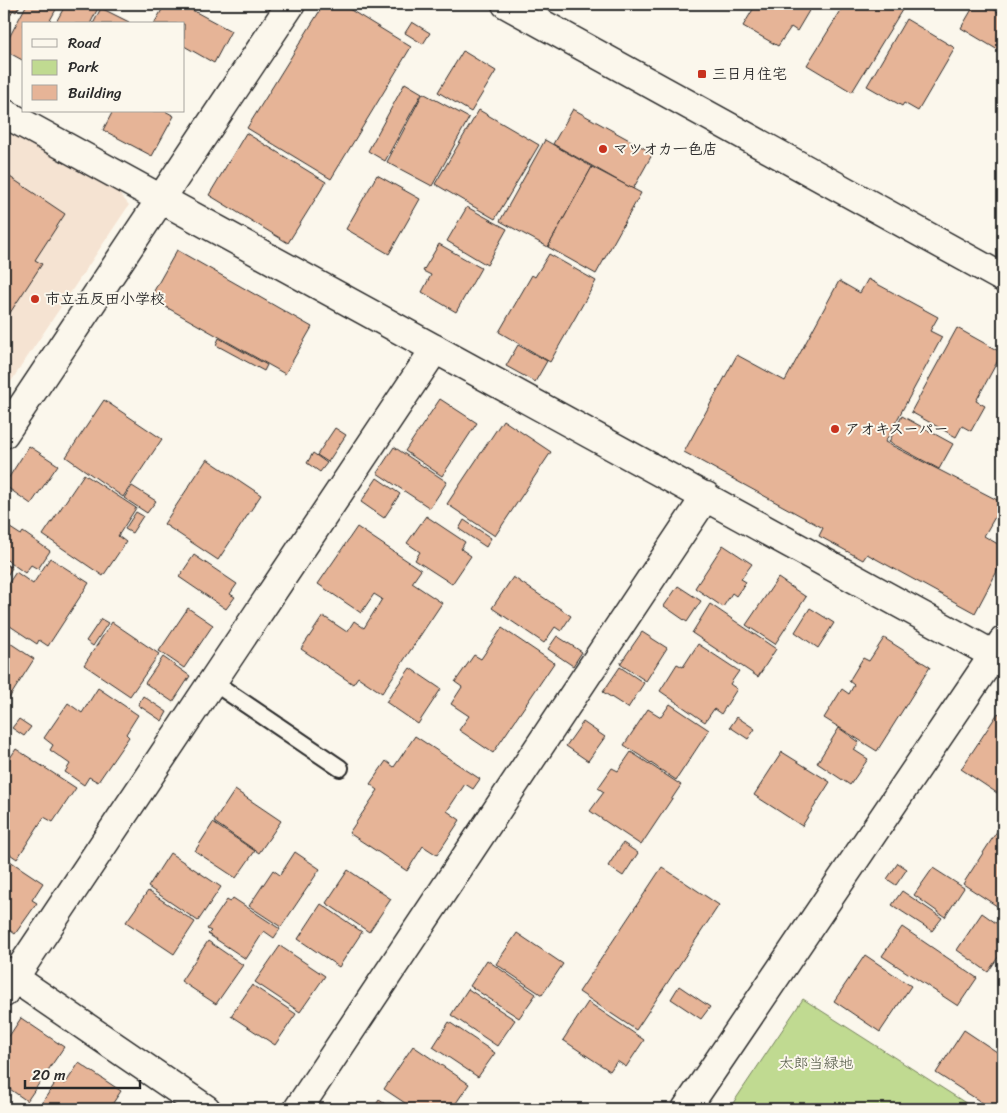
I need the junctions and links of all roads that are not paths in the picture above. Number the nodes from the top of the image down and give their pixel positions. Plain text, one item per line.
1 (291, 4) edge
2 (506, 4) edge
3 (4, 113) edge
4 (161, 200) junction
5 (1003, 278) edge
6 (435, 349) junction
7 (4, 434) edge
8 (706, 496) junction
9 (1000, 651) edge
10 (212, 682) junction
11 (340, 768) dead end
12 (7, 981) edge
13 (206, 1109) edge
14 (298, 1109) edge
15 (686, 1109) edge

1 - 4 street
2 - 5 street
3 - 4 street
4 - 6 street
4 - 7 street
6 - 8 street
6 - 10 street
8 - 9 street
8 - 14 street
9 - 15 street
10 - 11 lane
10 - 12 street
12 - 13 street

